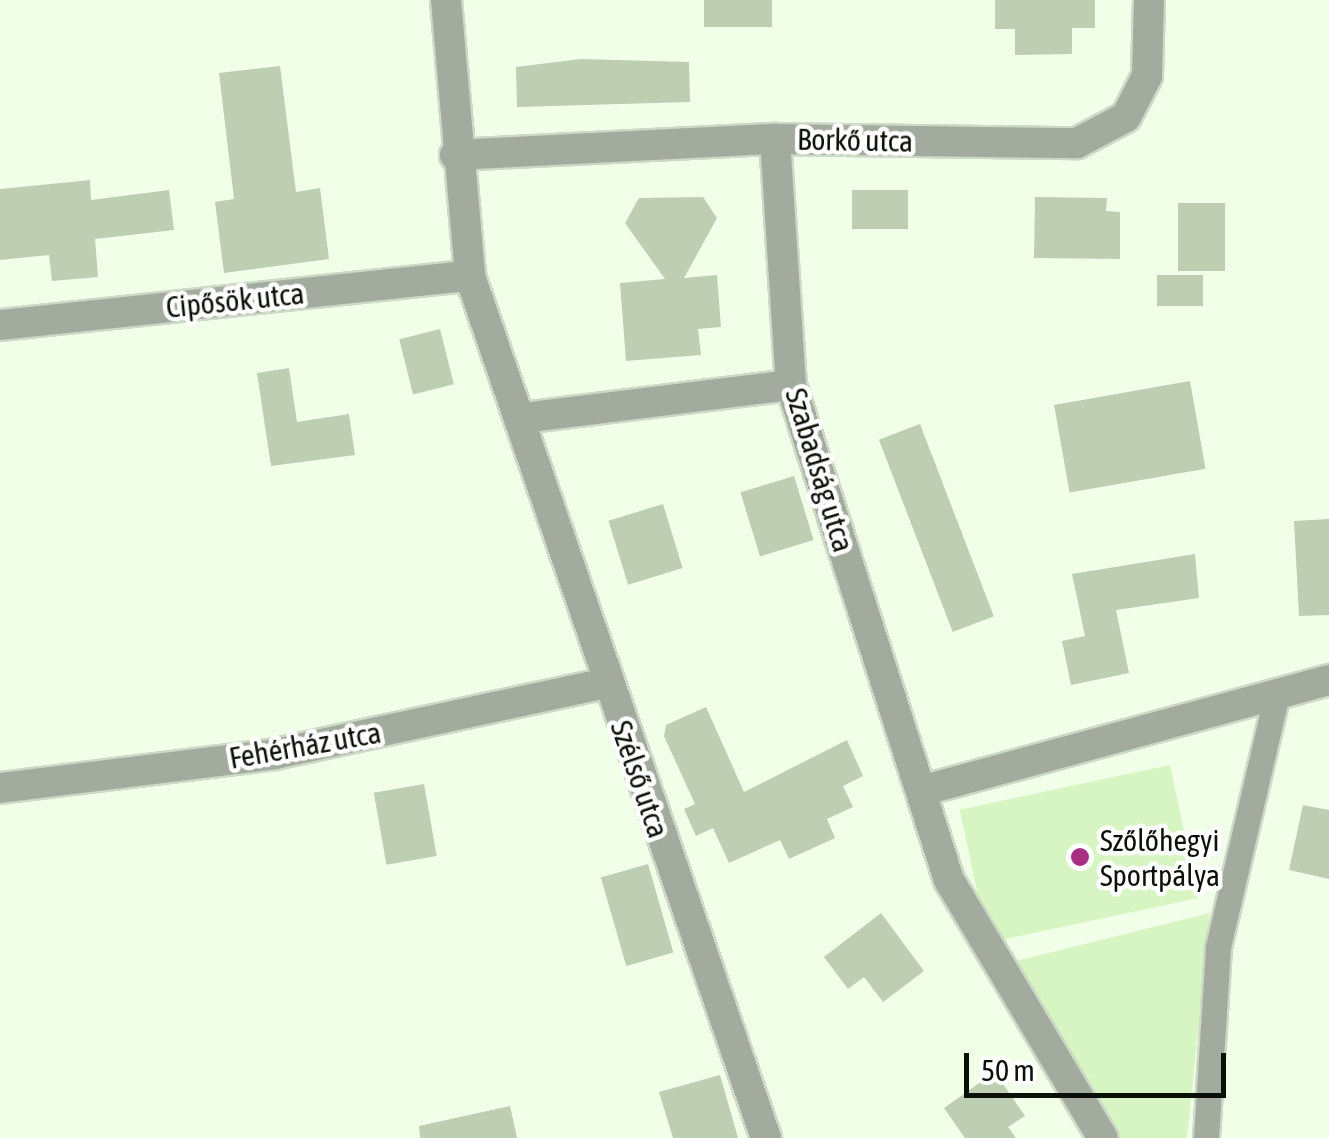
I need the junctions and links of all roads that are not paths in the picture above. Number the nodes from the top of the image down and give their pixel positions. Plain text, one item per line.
1 (446, 0) edge
2 (1149, 0) edge
3 (775, 139) junction
4 (455, 155) junction
5 (470, 276) junction
6 (0, 325) edge
7 (791, 385) junction
8 (522, 418) junction
9 (1329, 680) edge
10 (606, 683) junction
11 (1278, 693) junction
12 (0, 788) edge
13 (924, 790) junction
14 (766, 1138) edge
15 (1103, 1138) edge
16 (1206, 1138) edge

1 - 4 street, Szélső utca
2 - 3 street, Borkő utca
3 - 4 street, Borkő utca
3 - 7 street, Szabadság utca
4 - 5 street, Szélső utca
5 - 6 street, Cipősök utca
5 - 8 street, Szélső utca
7 - 8 street
7 - 13 street, Szabadság utca
8 - 10 street, Szélső utca
9 - 11 street
10 - 12 street, Fehérház utca
10 - 14 street, Szélső utca
11 - 13 street
11 - 16 street
13 - 15 street, Szabadság utca

